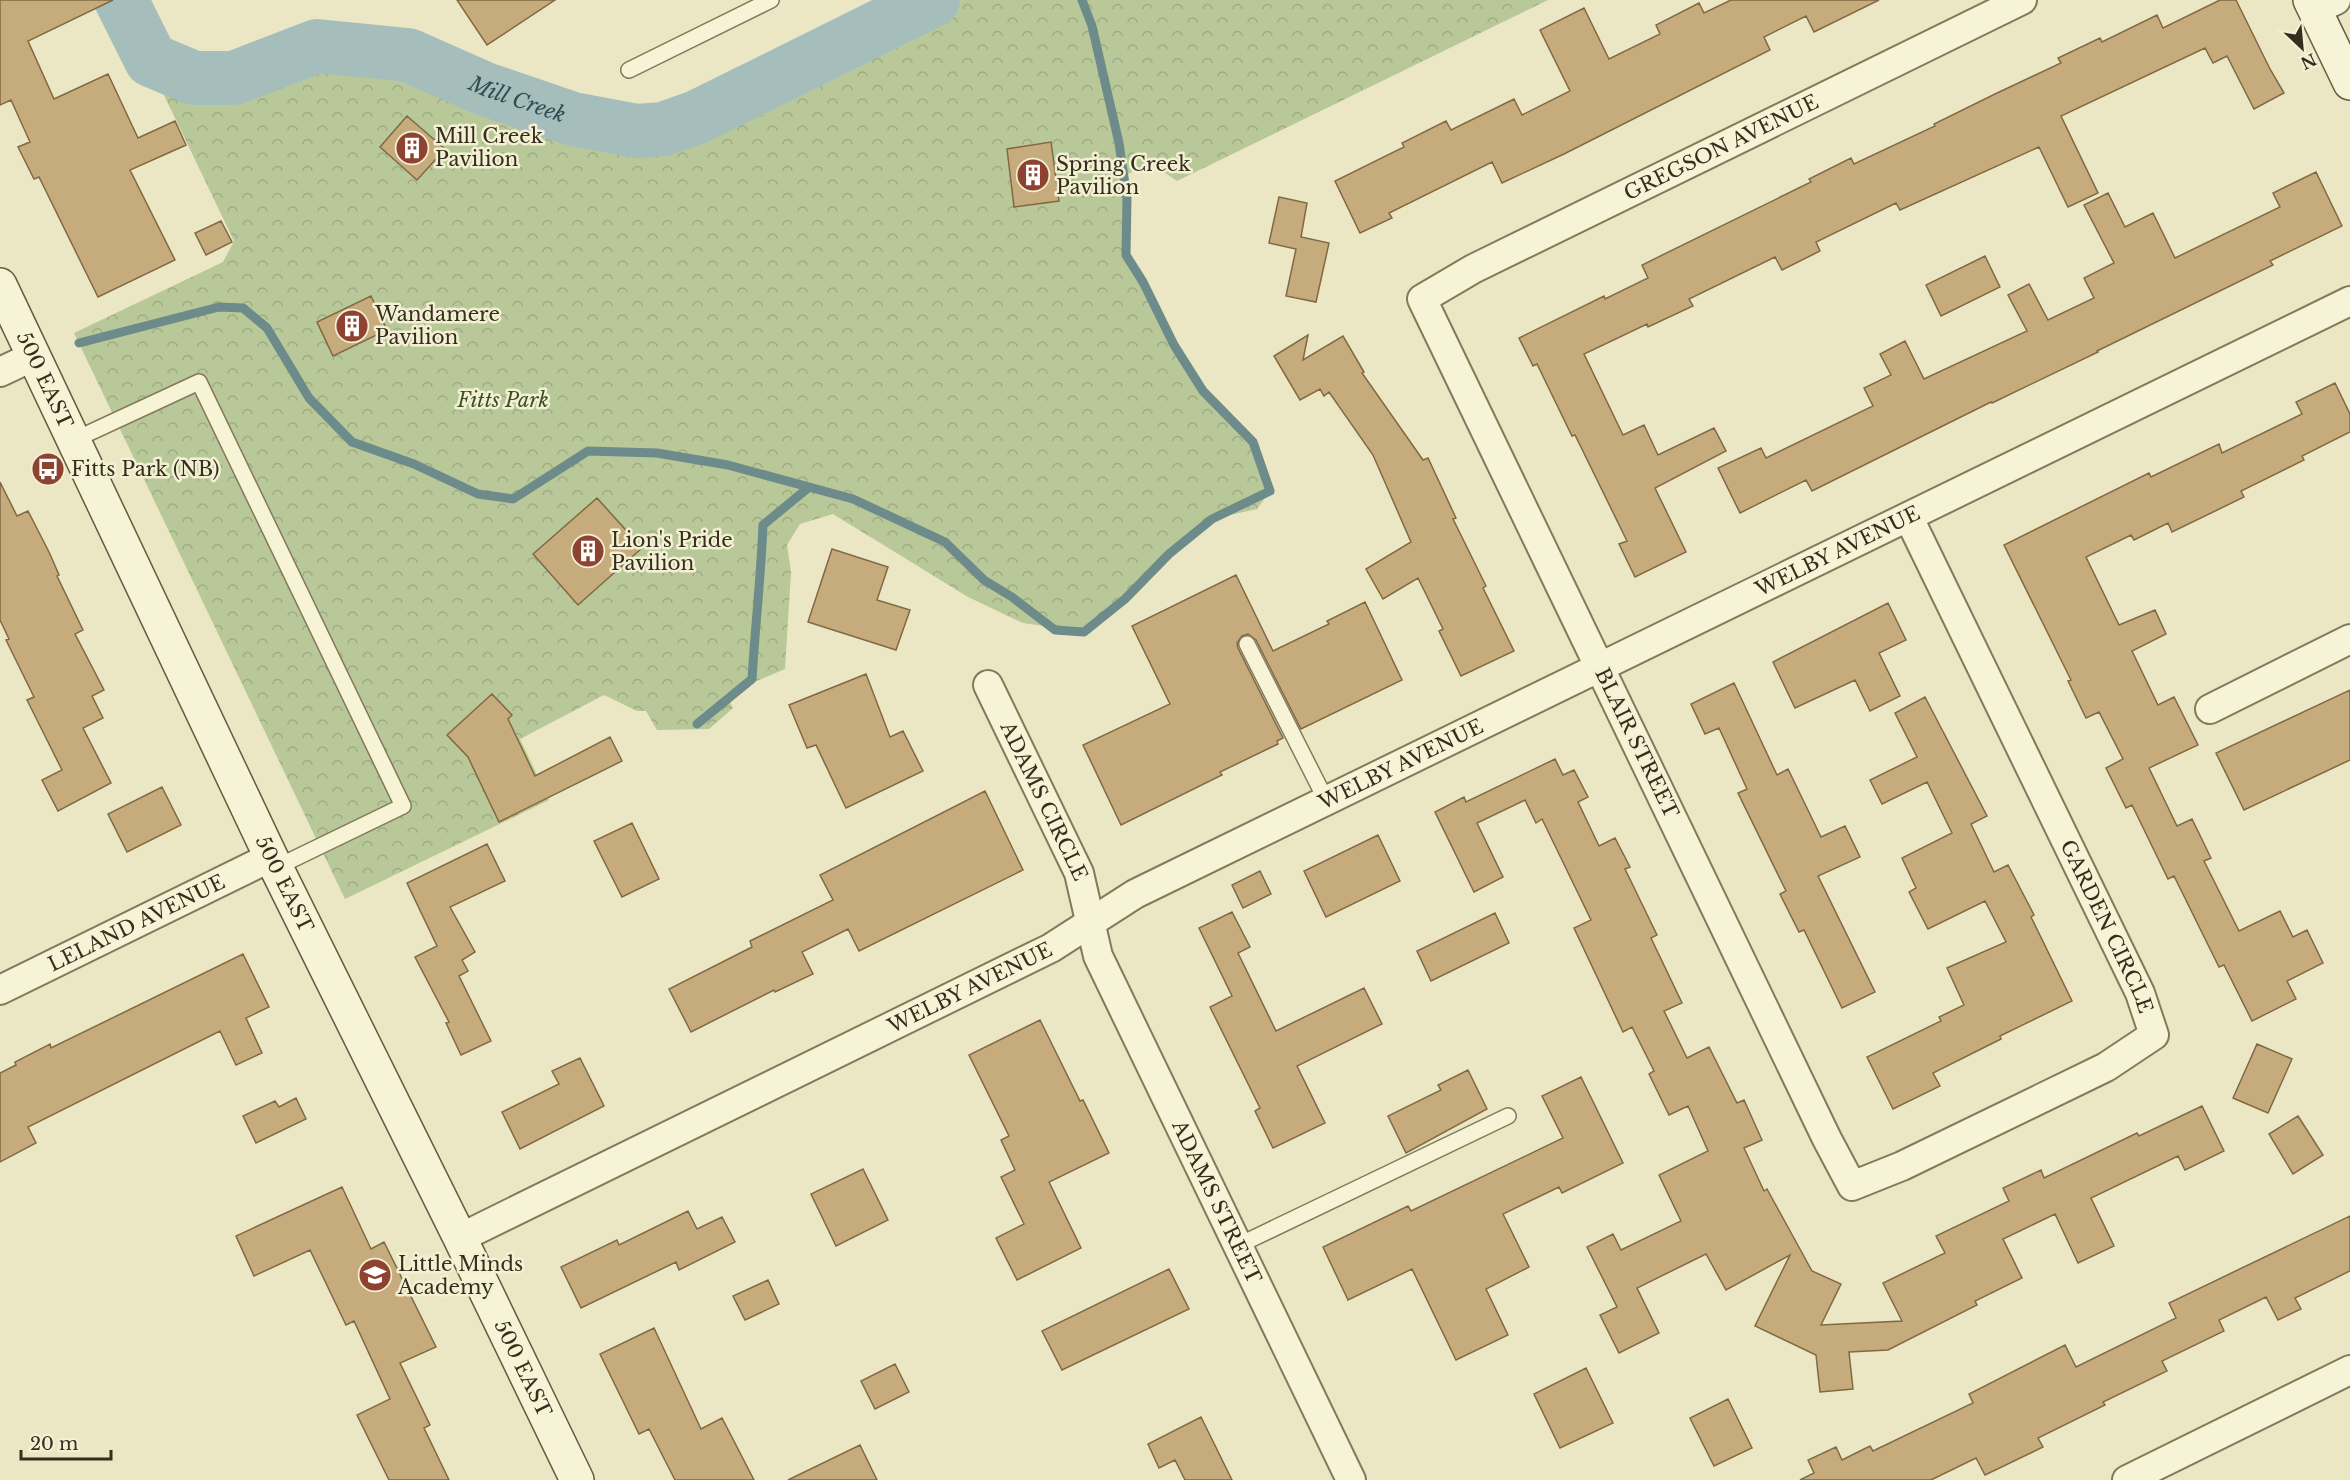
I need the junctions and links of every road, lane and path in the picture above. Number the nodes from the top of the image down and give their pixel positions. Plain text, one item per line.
1 (771, 0) edge
2 (2022, 0) edge
3 (2320, 3) edge
4 (629, 70) dead end
5 (2350, 82) edge
6 (0, 285) edge
7 (1422, 299) joint
8 (2350, 302) edge
9 (34, 356) junction
10 (0, 372) edge
11 (74, 441) junction
12 (1909, 518) junction
13 (2350, 639) edge
14 (1247, 644) dead end
15 (1600, 667) junction
16 (988, 685) dead end
17 (2210, 709) dead end
18 (1326, 800) junction
19 (274, 862) junction
20 (1091, 921) junction
21 (0, 990) edge
22 (1508, 1116) dead end
23 (1852, 1186) joint
24 (460, 1238) junction
25 (1237, 1246) junction
26 (2350, 1370) edge
27 (577, 1480) edge
28 (1351, 1480) edge
29 (2127, 1480) edge

1 - 4 lane
2 - 7 street, GREGSON AVENUE
3 - 5 street
6 - 9 street, 500 EAST
7 - 15 street, BLAIR STREET
8 - 12 street, WELBY AVENUE
9 - 10 street
9 - 11 street, 500 EAST
11 - 19 street, 500 EAST
11 - 19 lane
12 - 15 street, WELBY AVENUE
12 - 23 street, GARDEN CIRCLE
13 - 17 street
14 - 18 lane
15 - 18 street, WELBY AVENUE
15 - 23 street, BLAIR STREET
16 - 20 street, ADAMS CIRCLE
18 - 20 street, WELBY AVENUE
19 - 21 street, LELAND AVENUE
19 - 24 street, 500 EAST
20 - 24 street, WELBY AVENUE
20 - 25 street, ADAMS STREET
22 - 25 lane
24 - 27 street, 500 EAST
25 - 28 street, ADAMS STREET
26 - 29 street

